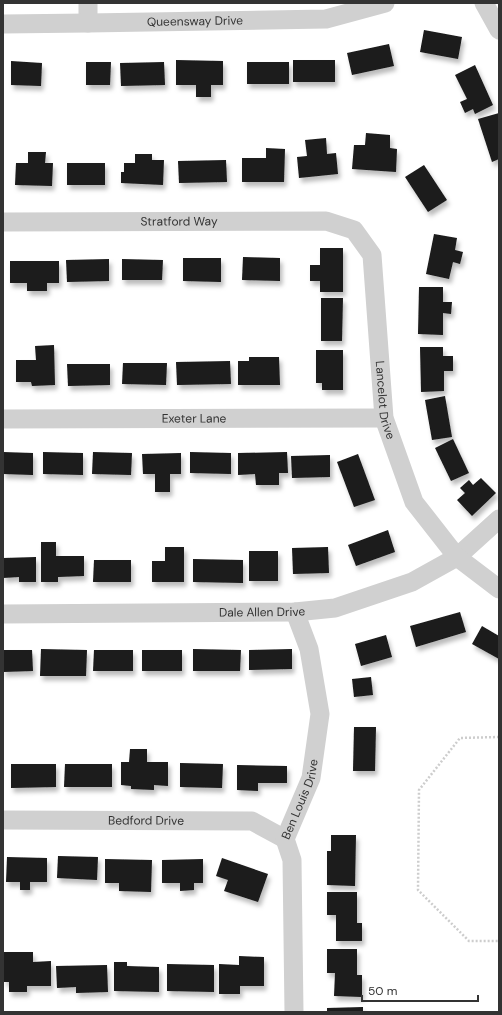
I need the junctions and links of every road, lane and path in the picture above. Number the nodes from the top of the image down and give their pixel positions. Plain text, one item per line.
1 (88, 3) edge
2 (385, 3) edge
3 (484, 3) edge
4 (3, 24) edge
5 (88, 24) junction
6 (499, 30) edge
7 (3, 222) edge
8 (354, 230) joint
9 (384, 418) junction
10 (3, 419) edge
11 (499, 519) edge
12 (457, 557) junction
13 (499, 589) edge
14 (296, 612) junction
15 (3, 614) edge
16 (499, 737) edge
17 (3, 820) edge
18 (285, 839) junction
19 (499, 941) edge
20 (294, 1012) edge

1 - 5 street
2 - 5 street, Queensway Drive
3 - 6 street
4 - 5 street, Queensway Drive
7 - 8 street, Stratford Way
8 - 9 street, Lancelot Drive
9 - 10 street, Exeter Lane
9 - 12 street, Lancelot Drive
11 - 12 street, Dale Allen Drive
12 - 13 street
12 - 14 street, Dale Allen Drive
14 - 15 street, Dale Allen Drive
14 - 18 street, Ben Louis Drive
16 - 19 path
17 - 18 street, Bedford Drive
18 - 20 street, Ben Louis Drive

